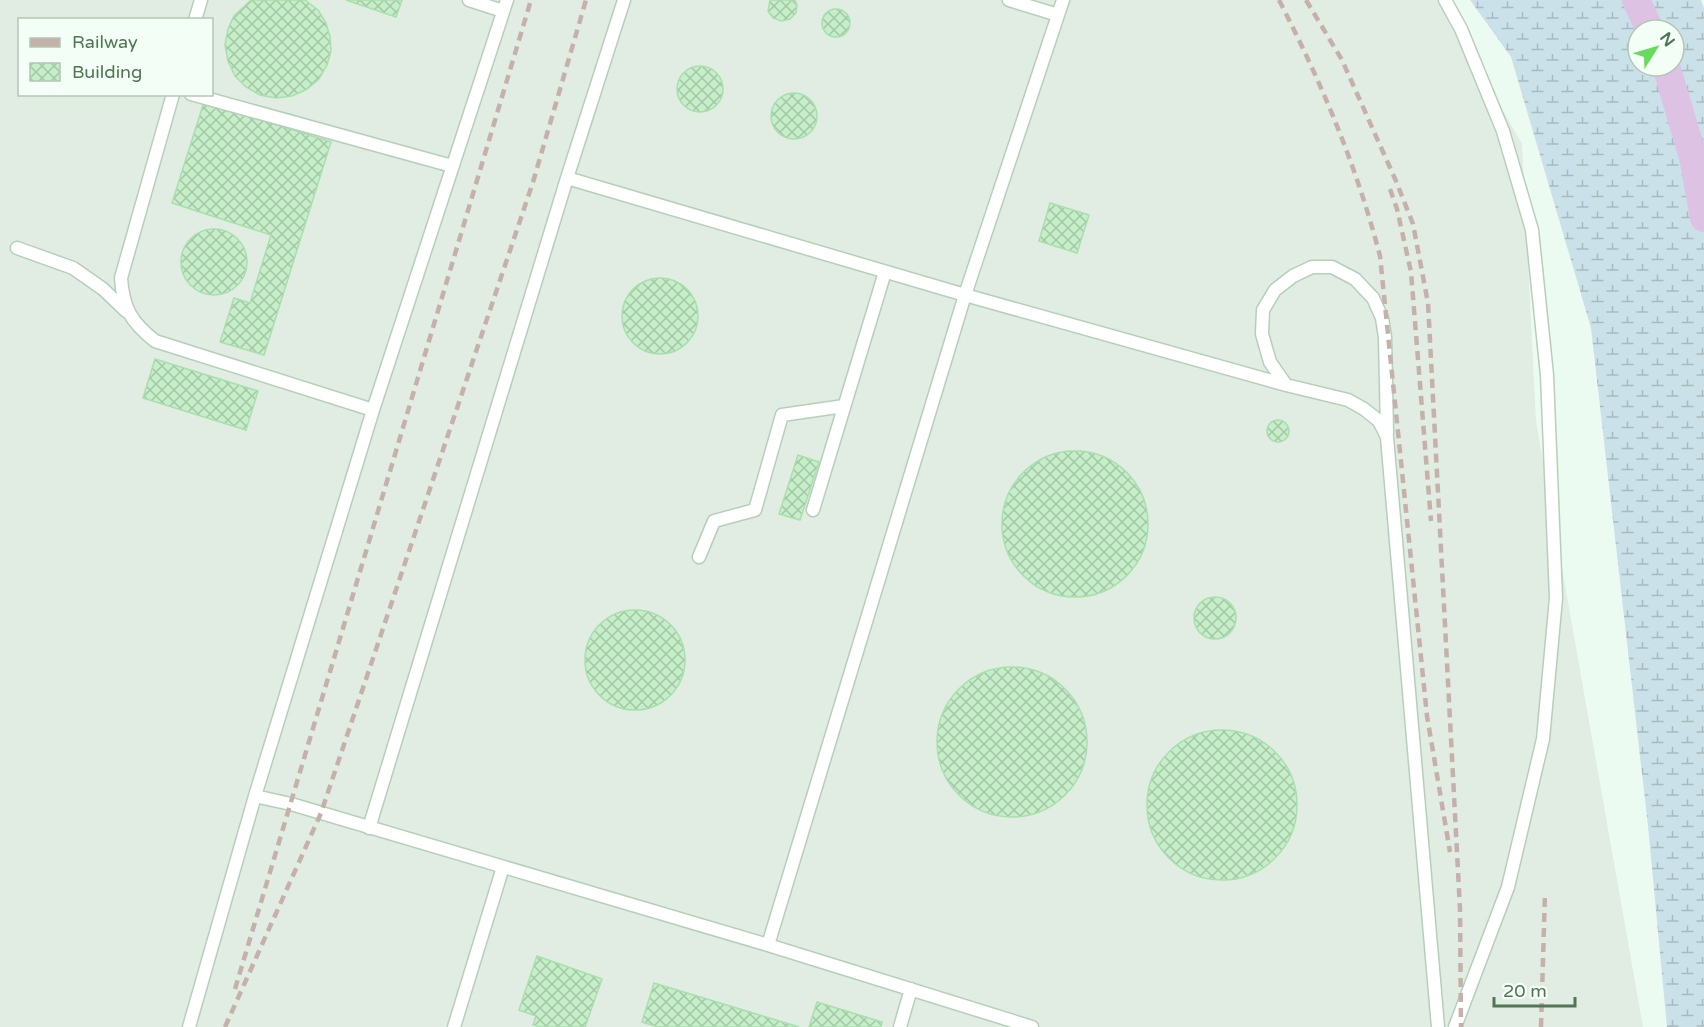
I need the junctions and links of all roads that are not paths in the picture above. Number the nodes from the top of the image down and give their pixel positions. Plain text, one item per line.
1 (201, 0) edge
2 (469, 0) edge
3 (624, 0) edge
4 (1009, 0) edge
5 (1063, 0) edge
6 (1445, 0) edge
7 (505, 6) edge
8 (1058, 15) junction
9 (196, 18) edge
10 (172, 96) edge
11 (198, 96) edge
12 (452, 166) junction
13 (567, 178) junction
14 (17, 248) dead end
15 (885, 272) junction
16 (965, 296) junction
17 (130, 315) junction
18 (1286, 385) junction
19 (844, 406) junction
20 (373, 410) junction
21 (1387, 437) junction
22 (813, 510) dead end
23 (699, 557) dead end
24 (255, 796) junction
25 (369, 828) junction
26 (503, 867) junction
27 (768, 945) junction
28 (911, 989) junction
29 (189, 1027) edge
30 (454, 1027) edge
31 (900, 1027) edge
32 (1032, 1027) edge
33 (1438, 1027) edge
34 (1455, 1027) edge

1 - 9 lane
2 - 7 lane
3 - 13 lane
4 - 8 lane
5 - 8 lane
6 - 34 lane
7 - 12 lane
8 - 16 lane
10 - 17 lane
11 - 12 lane
12 - 20 lane
13 - 15 lane
13 - 25 lane
14 - 17 lane
15 - 16 lane
15 - 19 lane
16 - 18 lane
16 - 27 lane
17 - 20 lane
18 - 21 lane
18 - 21 lane
19 - 22 lane
19 - 23 lane
20 - 24 lane
21 - 33 lane
24 - 25 lane
24 - 29 lane
25 - 26 lane
26 - 27 lane
26 - 30 lane
27 - 28 lane
28 - 31 lane
28 - 32 lane

